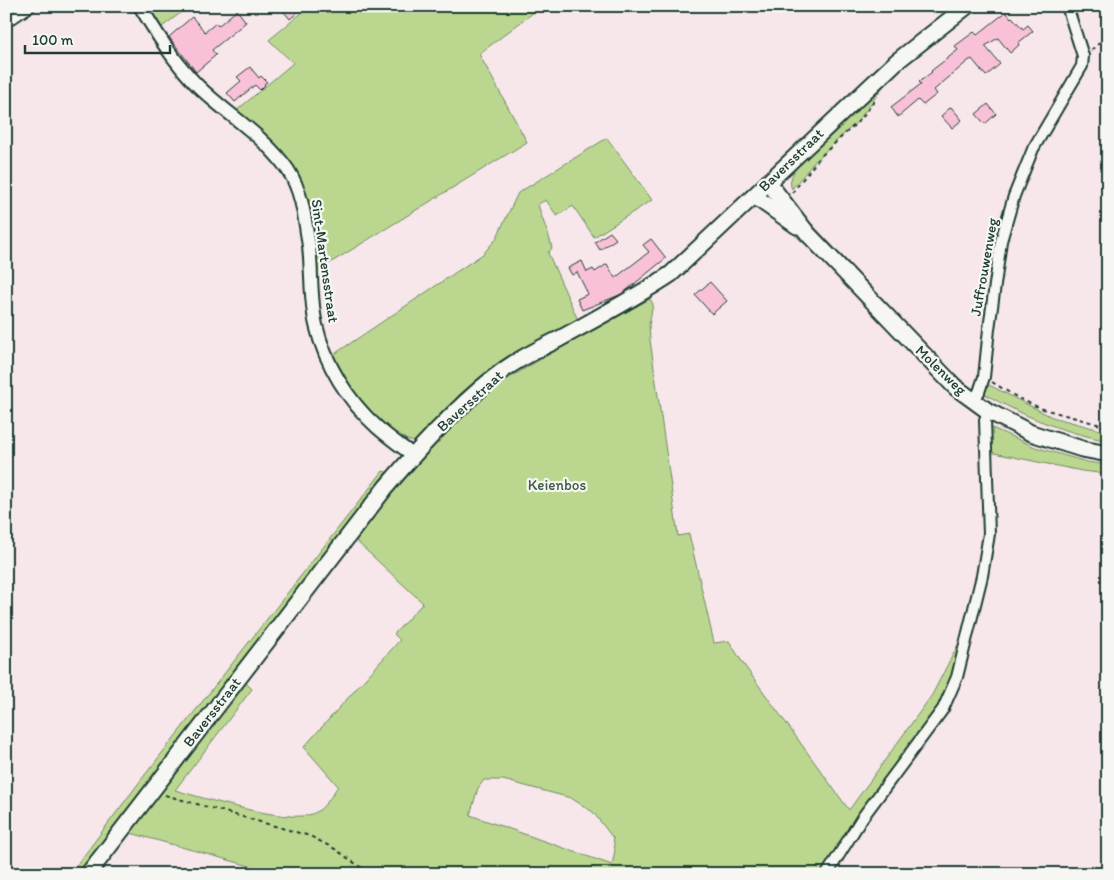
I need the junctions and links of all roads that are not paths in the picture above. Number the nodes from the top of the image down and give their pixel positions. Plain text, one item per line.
1 (30, 6) edge
2 (140, 6) edge
3 (967, 6) edge
4 (1067, 6) edge
5 (6, 22) edge
6 (768, 182) junction
7 (754, 196) junction
8 (808, 234) junction
9 (973, 401) junction
10 (988, 410) junction
11 (1108, 454) edge
12 (413, 455) junction
13 (88, 874) edge
14 (827, 874) edge

1 - 5 street
2 - 12 street, Sint-Martensstraat
3 - 6 main road, Baversstraat
4 - 9 street, Juffrouwenweg
6 - 7 main road, Baversstraat
6 - 8 main road, Molenweg
7 - 8 main road, Molenweg
7 - 12 main road, Baversstraat
8 - 9 main road, Molenweg
9 - 10 main road, Molenweg
10 - 11 main road, Molenweg
10 - 14 street
12 - 13 main road, Baversstraat

